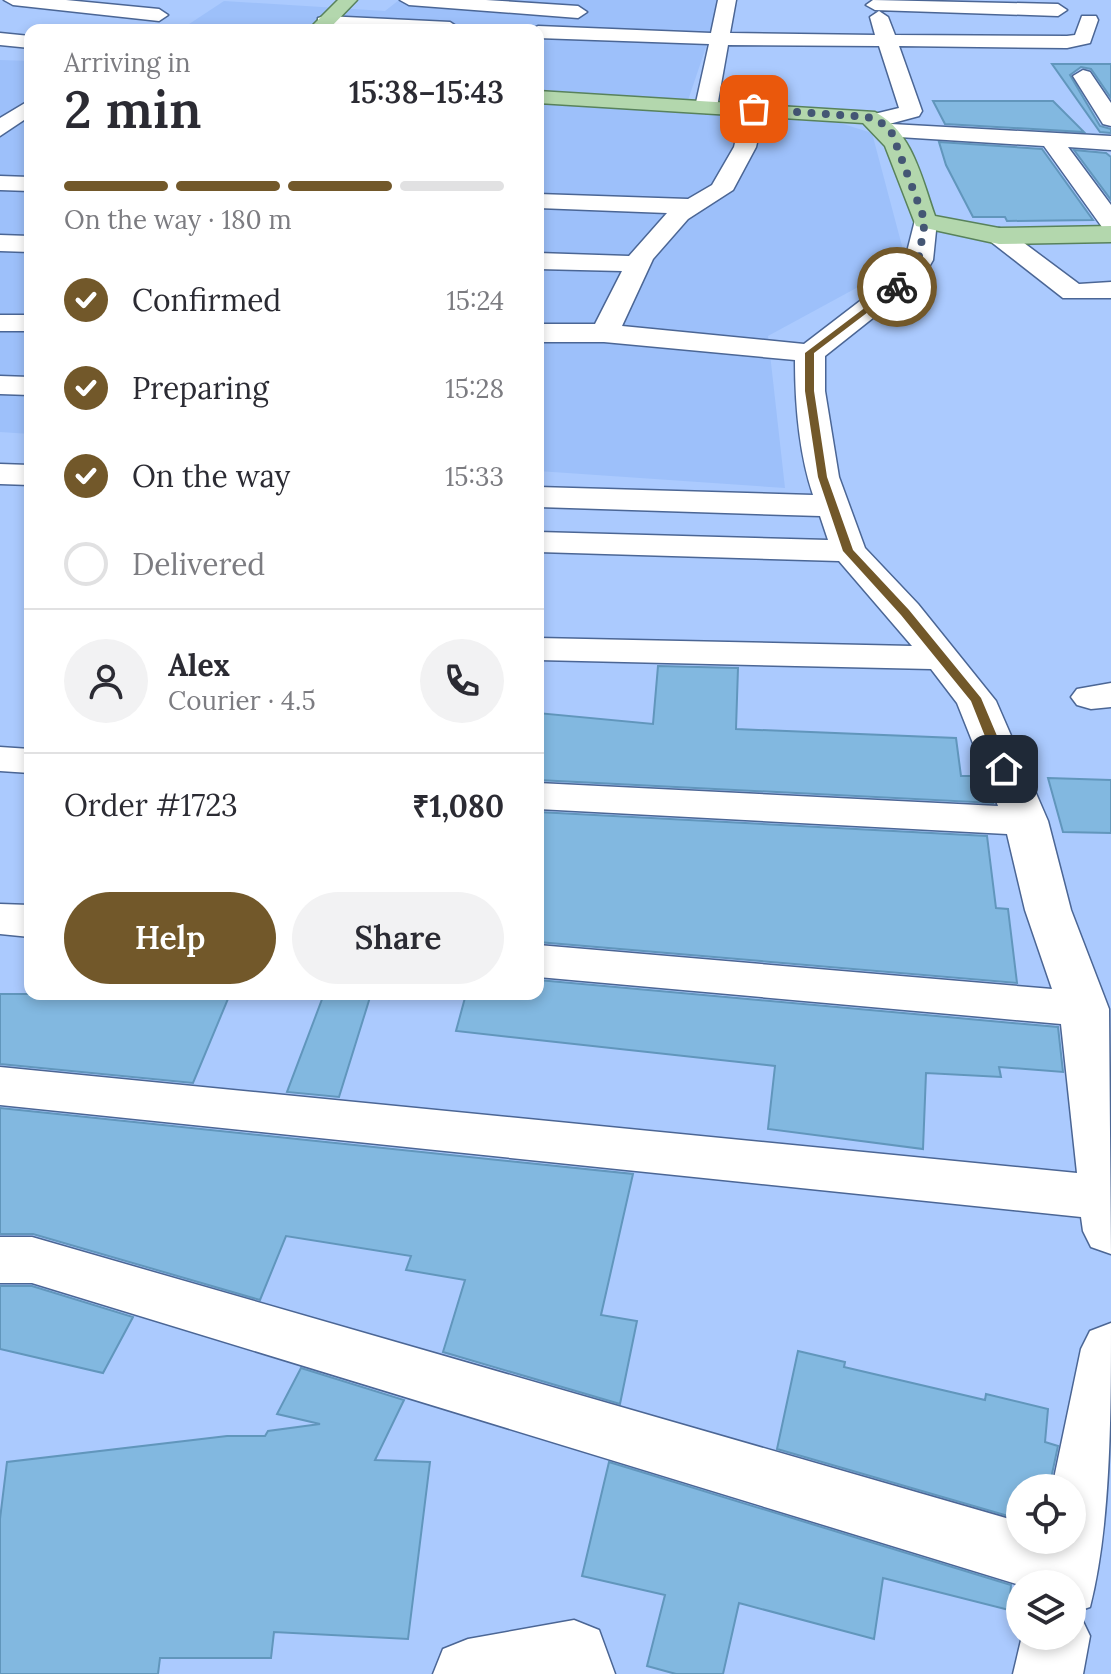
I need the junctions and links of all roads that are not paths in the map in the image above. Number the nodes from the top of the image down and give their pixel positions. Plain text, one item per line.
1 (348, 0) edge
2 (409, 0) edge
3 (726, 0) edge
4 (1037, 0) edge
5 (26, 1) edge
6 (874, 3) edge
7 (1058, 10) junction
8 (590, 13) dead end
9 (1089, 20) junction
10 (1111, 21) edge
11 (148, 24) edge
12 (323, 24) edge
13 (544, 32) edge
14 (0, 39) edge
15 (719, 39) junction
16 (24, 41) edge
17 (887, 42) junction
18 (1083, 76) dead end
19 (544, 97) edge
20 (706, 107) junction
21 (754, 109) junction
22 (24, 111) edge
23 (1111, 119) edge
24 (884, 126) junction
25 (0, 129) edge
26 (1050, 138) junction
27 (1111, 143) edge
28 (0, 183) edge
29 (24, 184) edge
30 (544, 201) edge
31 (692, 206) junction
32 (925, 221) junction
33 (1111, 222) edge
34 (1111, 234) edge
35 (999, 236) junction
36 (0, 243) edge
37 (24, 244) edge
38 (544, 261) edge
39 (638, 264) junction
40 (1111, 290) edge
41 (0, 323) edge
42 (24, 323) edge
43 (544, 333) edge
44 (604, 333) junction
45 (810, 353) junction
46 (0, 385) edge
47 (24, 386) edge
48 (0, 474) edge
49 (24, 475) edge
50 (544, 497) edge
51 (832, 506) junction
52 (544, 542) edge
53 (849, 551) junction
54 (544, 649) edge
55 (943, 658) junction
56 (0, 759) edge
57 (24, 761) edge
58 (544, 796) edge
59 (1026, 821) junction
60 (0, 919) edge
61 (24, 921) edge
62 (544, 962) edge
63 (1084, 1009) junction
64 (0, 1086) edge
65 (1110, 1209) edge
66 (0, 1260) edge
67 (1111, 1349) edge
68 (1048, 1570) edge
69 (1069, 1570) edge
70 (1053, 1650) edge
71 (468, 1674) edge
72 (580, 1674) edge
73 (1048, 1674) edge

1 - 12 main road
2 - 8 street
3 - 15 street
4 - 7 street
5 - 11 street
6 - 7 street
6 - 17 street
7 - 9 street
9 - 10 street
9 - 17 street
13 - 15 street
14 - 16 street
15 - 17 street
15 - 20 street
17 - 24 street
18 - 23 street
19 - 20 main road
20 - 21 main road
21 - 24 main road
21 - 31 street
22 - 25 street
24 - 26 street
24 - 32 main road
26 - 27 street
26 - 33 street
28 - 29 street
30 - 31 street
31 - 39 street
32 - 35 main road
32 - 45 street
34 - 35 main road
35 - 40 street
36 - 37 street
38 - 39 street
39 - 44 street
41 - 42 street
43 - 44 street
44 - 45 street
45 - 51 street
46 - 47 street
48 - 49 street
50 - 51 street
51 - 53 street
52 - 53 street
53 - 55 street
54 - 55 street
55 - 59 street
56 - 57 street
58 - 59 street
59 - 63 street
60 - 61 street
62 - 63 street
63 - 65 street
64 - 65 street
66 - 68 street
67 - 69 street
70 - 73 street
71 - 72 street

